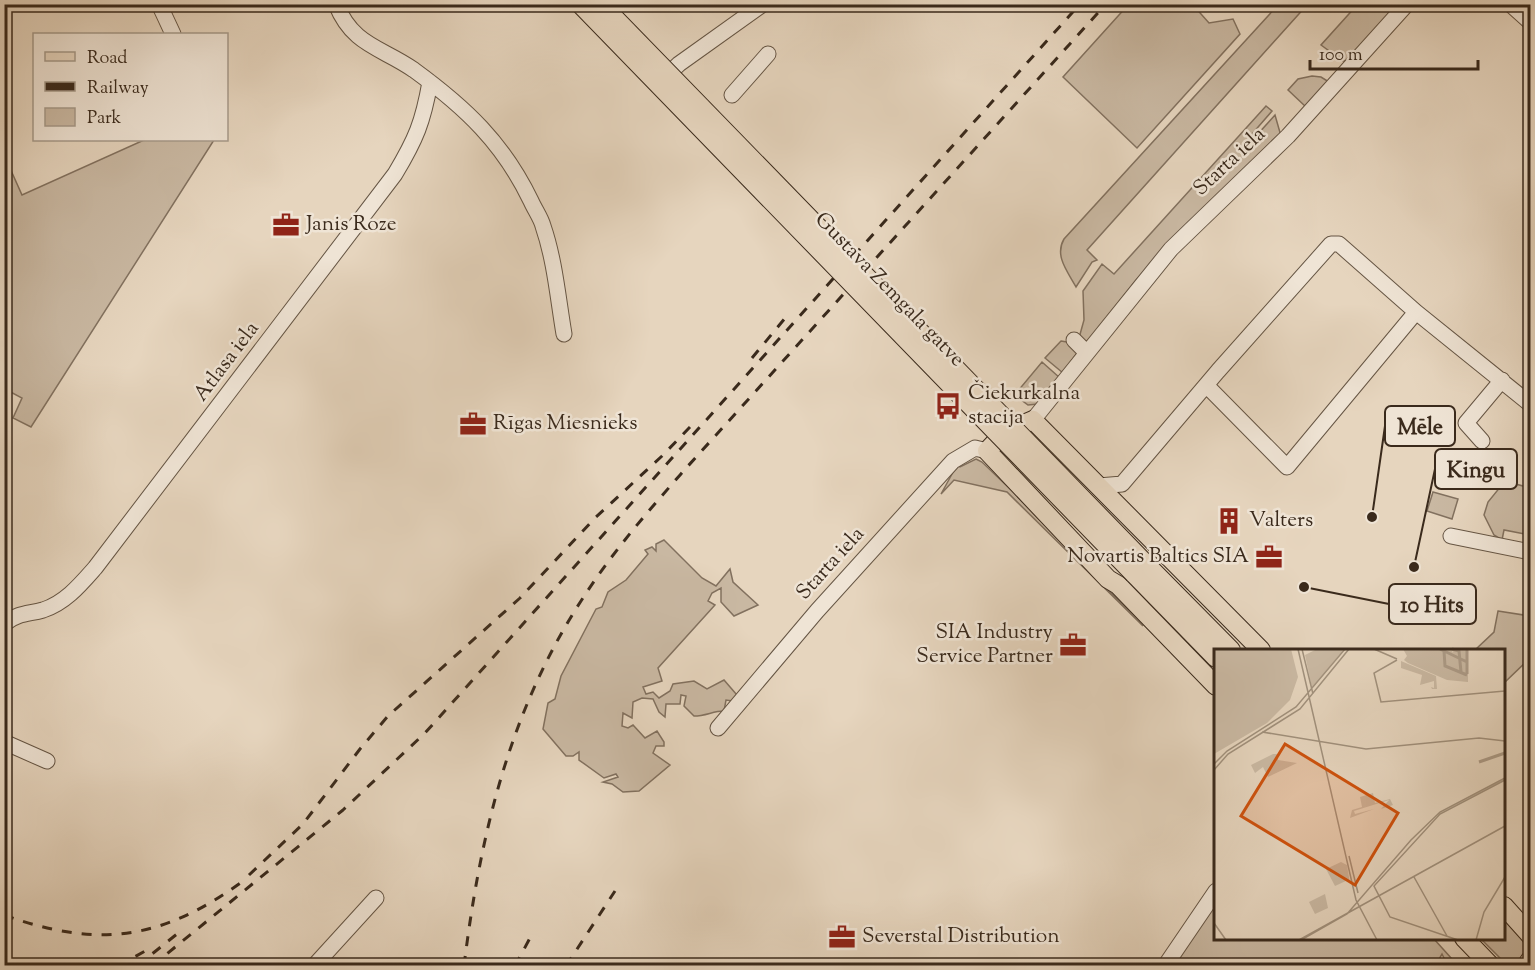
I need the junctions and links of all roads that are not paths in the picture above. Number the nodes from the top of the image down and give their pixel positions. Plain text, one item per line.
1 (159, 4) edge
2 (336, 4) edge
3 (580, 4) edge
4 (602, 4) edge
5 (763, 4) edge
6 (1407, 4) edge
7 (1510, 4) edge
8 (1530, 22) edge
9 (173, 33) edge
10 (768, 54) dead end
11 (430, 82) junction
12 (653, 88) dead end
13 (732, 95) dead end
14 (1416, 312) junction
15 (564, 334) dead end
16 (1074, 340) dead end
17 (1086, 352) junction
18 (1502, 380) junction
19 (1206, 385) junction
20 (1530, 404) edge
21 (1033, 420) junction
22 (1482, 441) dead end
23 (987, 451) junction
24 (1122, 484) junction
25 (1099, 486) junction
26 (1126, 511) junction
27 (1451, 536) dead end
28 (1530, 552) edge
29 (1139, 568) junction
30 (7, 622) dead end
31 (1229, 649) edge
32 (1259, 649) edge
33 (1214, 657) edge
34 (1214, 685) edge
35 (718, 728) dead end
36 (4, 742) edge
37 (47, 761) dead end
38 (1214, 892) edge
39 (376, 898) dead end
40 (1505, 908) edge
41 (1530, 935) edge
42 (1465, 940) edge
43 (1530, 960) edge
44 (314, 966) edge
45 (1165, 966) edge
46 (1491, 966) edge
47 (1526, 966) edge

1 - 9 street
2 - 11 street
3 - 29 main road, Gustava Zemgala gatve, bridge
4 - 29 main road, Gustava Zemgala gatve, bridge
5 - 12 street
6 - 17 street, Starta iela
7 - 8 street
10 - 13 street
11 - 15 street
11 - 30 street, Atlasa iela
14 - 18 street
14 - 19 street
14 - 19 street
16 - 17 street
17 - 21 street, Starta iela
18 - 20 street
18 - 22 street
19 - 24 street
21 - 23 main road
21 - 25 main road
23 - 34 main road
23 - 35 street, Starta iela
24 - 25 street
24 - 26 street
25 - 26 main road
26 - 32 main road
27 - 28 street
29 - 31 main road, Gustava Zemgala gatve
29 - 33 main road, Gustava Zemgala gatve
36 - 37 street
38 - 45 street
39 - 44 street
40 - 41 main road
42 - 46 main road
43 - 47 main road

